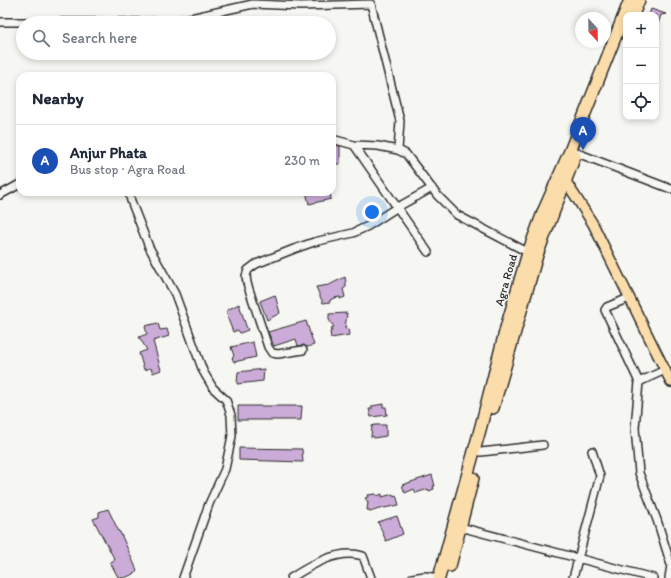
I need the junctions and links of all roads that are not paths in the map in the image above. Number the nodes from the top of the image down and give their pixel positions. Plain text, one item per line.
1 (630, 0) edge
2 (639, 0) edge
3 (634, 12) edge
4 (202, 16) edge
5 (0, 22) edge
6 (16, 22) edge
7 (623, 39) edge
8 (336, 140) edge
9 (354, 145) junction
10 (398, 150) junction
11 (573, 152) junction
12 (562, 177) junction
13 (16, 186) edge
14 (432, 188) junction
15 (671, 189) edge
16 (0, 195) edge
17 (130, 196) edge
18 (396, 208) junction
19 (428, 252) dead end
20 (532, 254) junction
21 (629, 298) junction
22 (303, 350) dead end
23 (665, 370) junction
24 (640, 382) junction
25 (671, 382) edge
26 (543, 445) dead end
27 (592, 451) dead end
28 (481, 452) junction
29 (460, 528) junction
30 (579, 559) junction
31 (183, 578) edge
32 (291, 578) edge
33 (371, 578) edge
34 (412, 578) edge
35 (439, 578) edge
36 (446, 578) edge
37 (573, 578) edge
38 (653, 578) edge
39 (669, 578) edge

1 - 11 highway
2 - 3 highway
4 - 10 street
5 - 6 street
7 - 11 highway
8 - 9 street
9 - 10 street
9 - 18 street
10 - 14 street
11 - 12 highway, Agra Road
11 - 15 street
12 - 20 highway, Agra Road
12 - 21 main road
13 - 16 street
14 - 18 street
14 - 20 street
17 - 31 street
18 - 19 street
18 - 22 street
20 - 28 highway, Agra Road
20 - 35 highway, Agra Road
21 - 23 main road
21 - 24 street
23 - 24 street
23 - 25 main road
24 - 39 street
26 - 28 street
27 - 30 street
28 - 29 highway, Agra Road
29 - 30 street
29 - 36 highway, Agra Road
30 - 37 street
30 - 38 street
32 - 33 street
34 - 35 street

